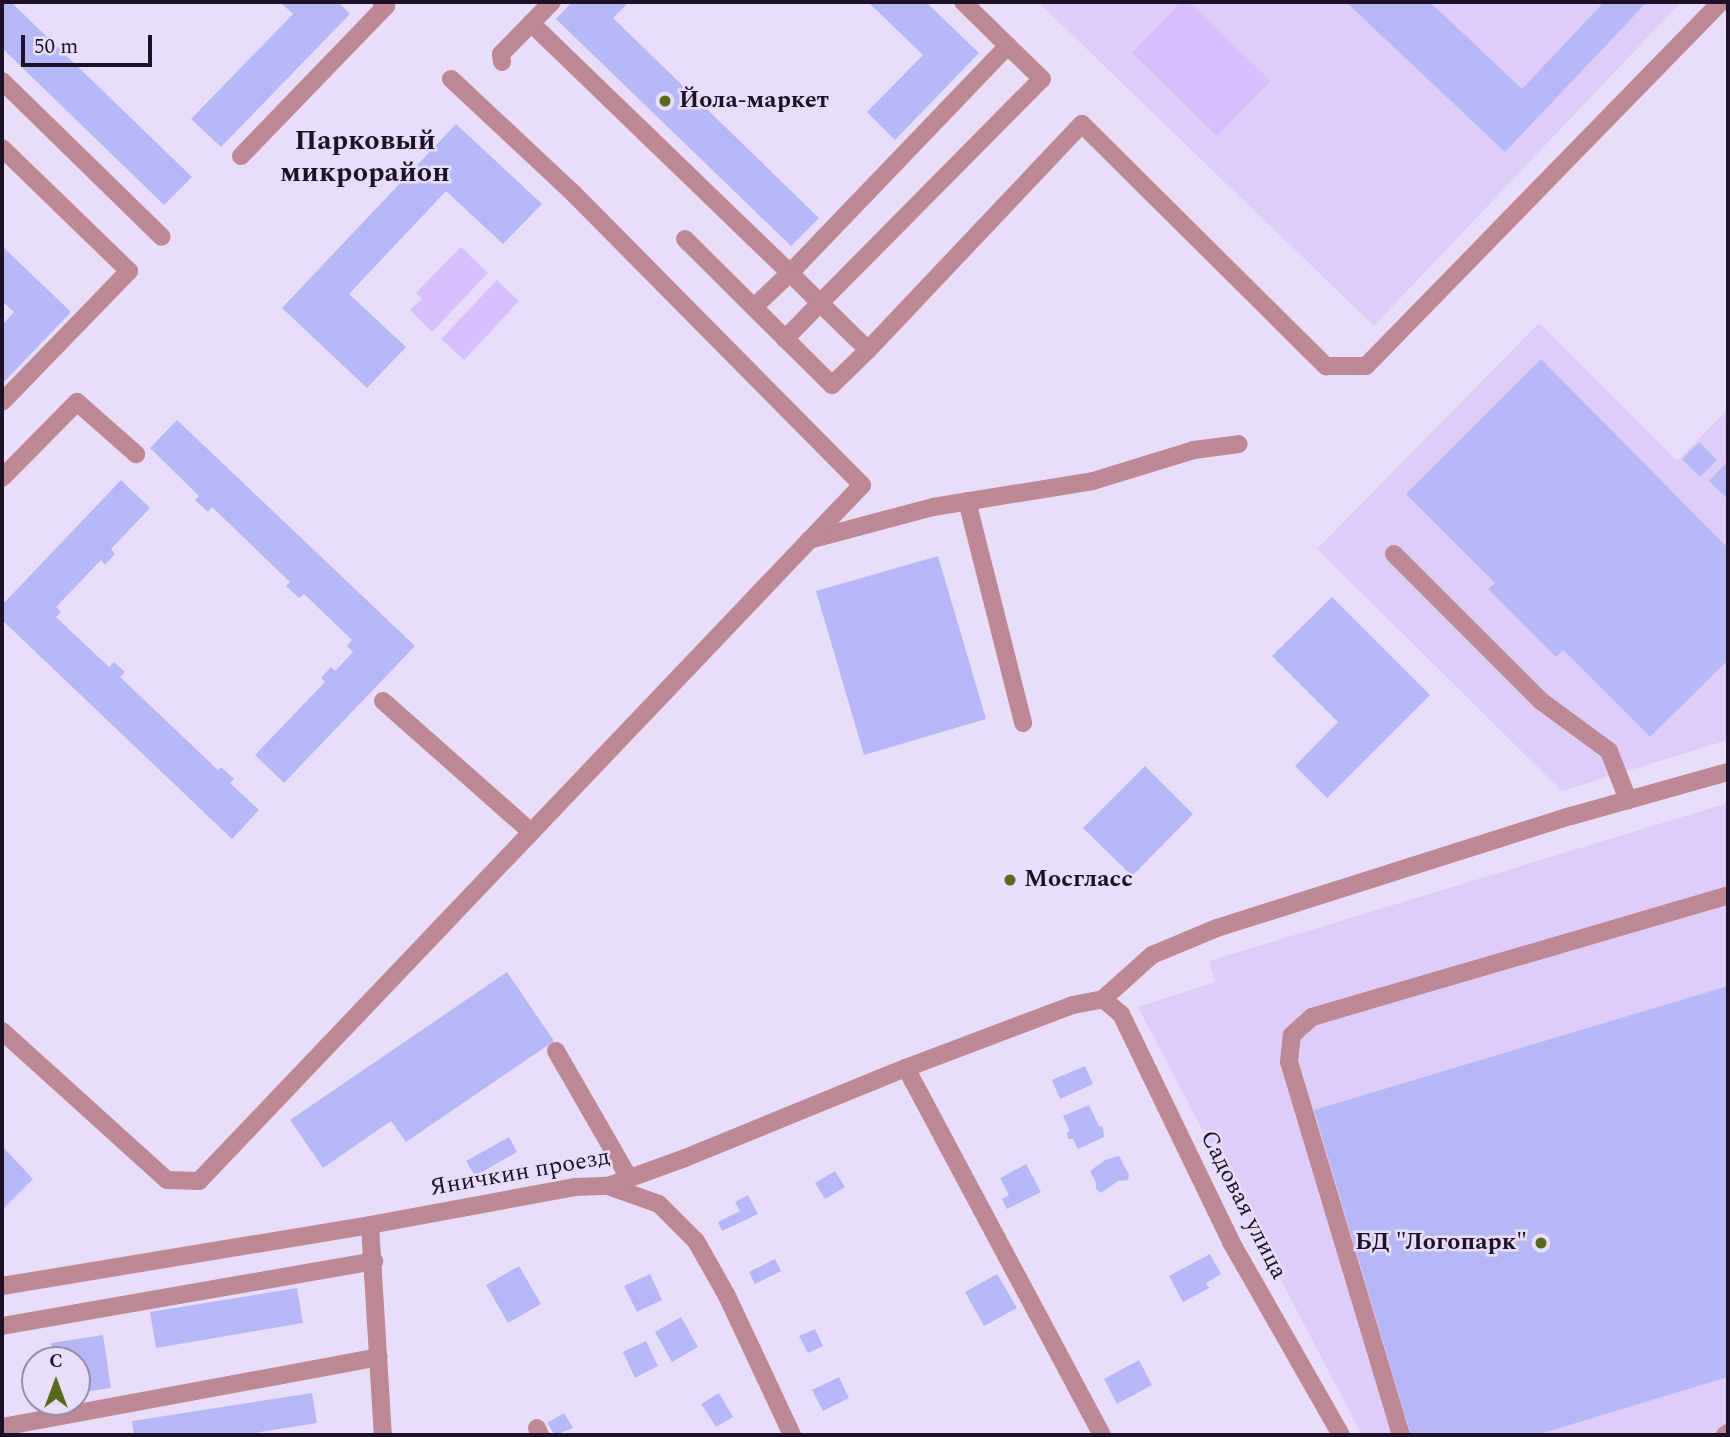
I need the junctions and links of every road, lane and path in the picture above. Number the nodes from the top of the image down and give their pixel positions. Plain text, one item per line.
1 (552, 2) edge
2 (963, 2) edge
3 (1721, 2) edge
4 (386, 3) edge
5 (531, 23) junction
6 (1008, 46) junction
7 (502, 62) dead end
8 (451, 79) dead end
9 (2, 81) edge
10 (2, 148) edge
11 (241, 156) dead end
12 (162, 237) dead end
13 (685, 239) dead end
14 (790, 273) junction
15 (820, 303) junction
16 (754, 307) junction
17 (785, 338) junction
18 (867, 350) junction
19 (2, 402) edge
20 (1239, 444) dead end
21 (136, 454) dead end
22 (2, 478) edge
23 (967, 501) junction
24 (809, 540) junction
25 (1394, 554) dead end
26 (383, 701) dead end
27 (1023, 723) dead end
28 (1728, 772) edge
29 (1628, 800) junction
30 (531, 832) junction
31 (1728, 895) edge
32 (1103, 999) junction
33 (2, 1031) edge
34 (556, 1051) dead end
35 (906, 1068) junction
36 (629, 1178) junction
37 (608, 1186) junction
38 (370, 1225) junction
39 (374, 1261) junction
40 (2, 1286) edge
41 (2, 1326) edge
42 (379, 1357) junction
43 (2, 1427) edge
44 (383, 1435) edge
45 (792, 1435) edge
46 (1102, 1435) edge
47 (1341, 1435) edge
48 (1401, 1435) edge

1 - 5 street
2 - 6 street
3 - 18 street
4 - 11 street
5 - 7 street
5 - 14 street
6 - 14 street
6 - 15 street
8 - 24 street
9 - 12 street
10 - 19 street
13 - 16 street
14 - 15 street
14 - 16 street
15 - 17 street
15 - 18 street
16 - 17 street
17 - 18 street
20 - 23 street
21 - 22 street
23 - 24 street
23 - 27 street
24 - 30 street
25 - 29 street
26 - 30 street
28 - 29 street
29 - 32 street
30 - 33 street
31 - 48 street
32 - 35 street, Яничкин проезд
32 - 47 street, Садовая улица
34 - 36 street
35 - 36 street, Яничкин проезд
35 - 46 street
36 - 37 street, Яничкин проезд
37 - 38 street, Яничкин проезд
37 - 45 street
38 - 39 street
38 - 40 street, Яничкин проезд
39 - 41 street
39 - 42 street
42 - 43 street
42 - 44 street

